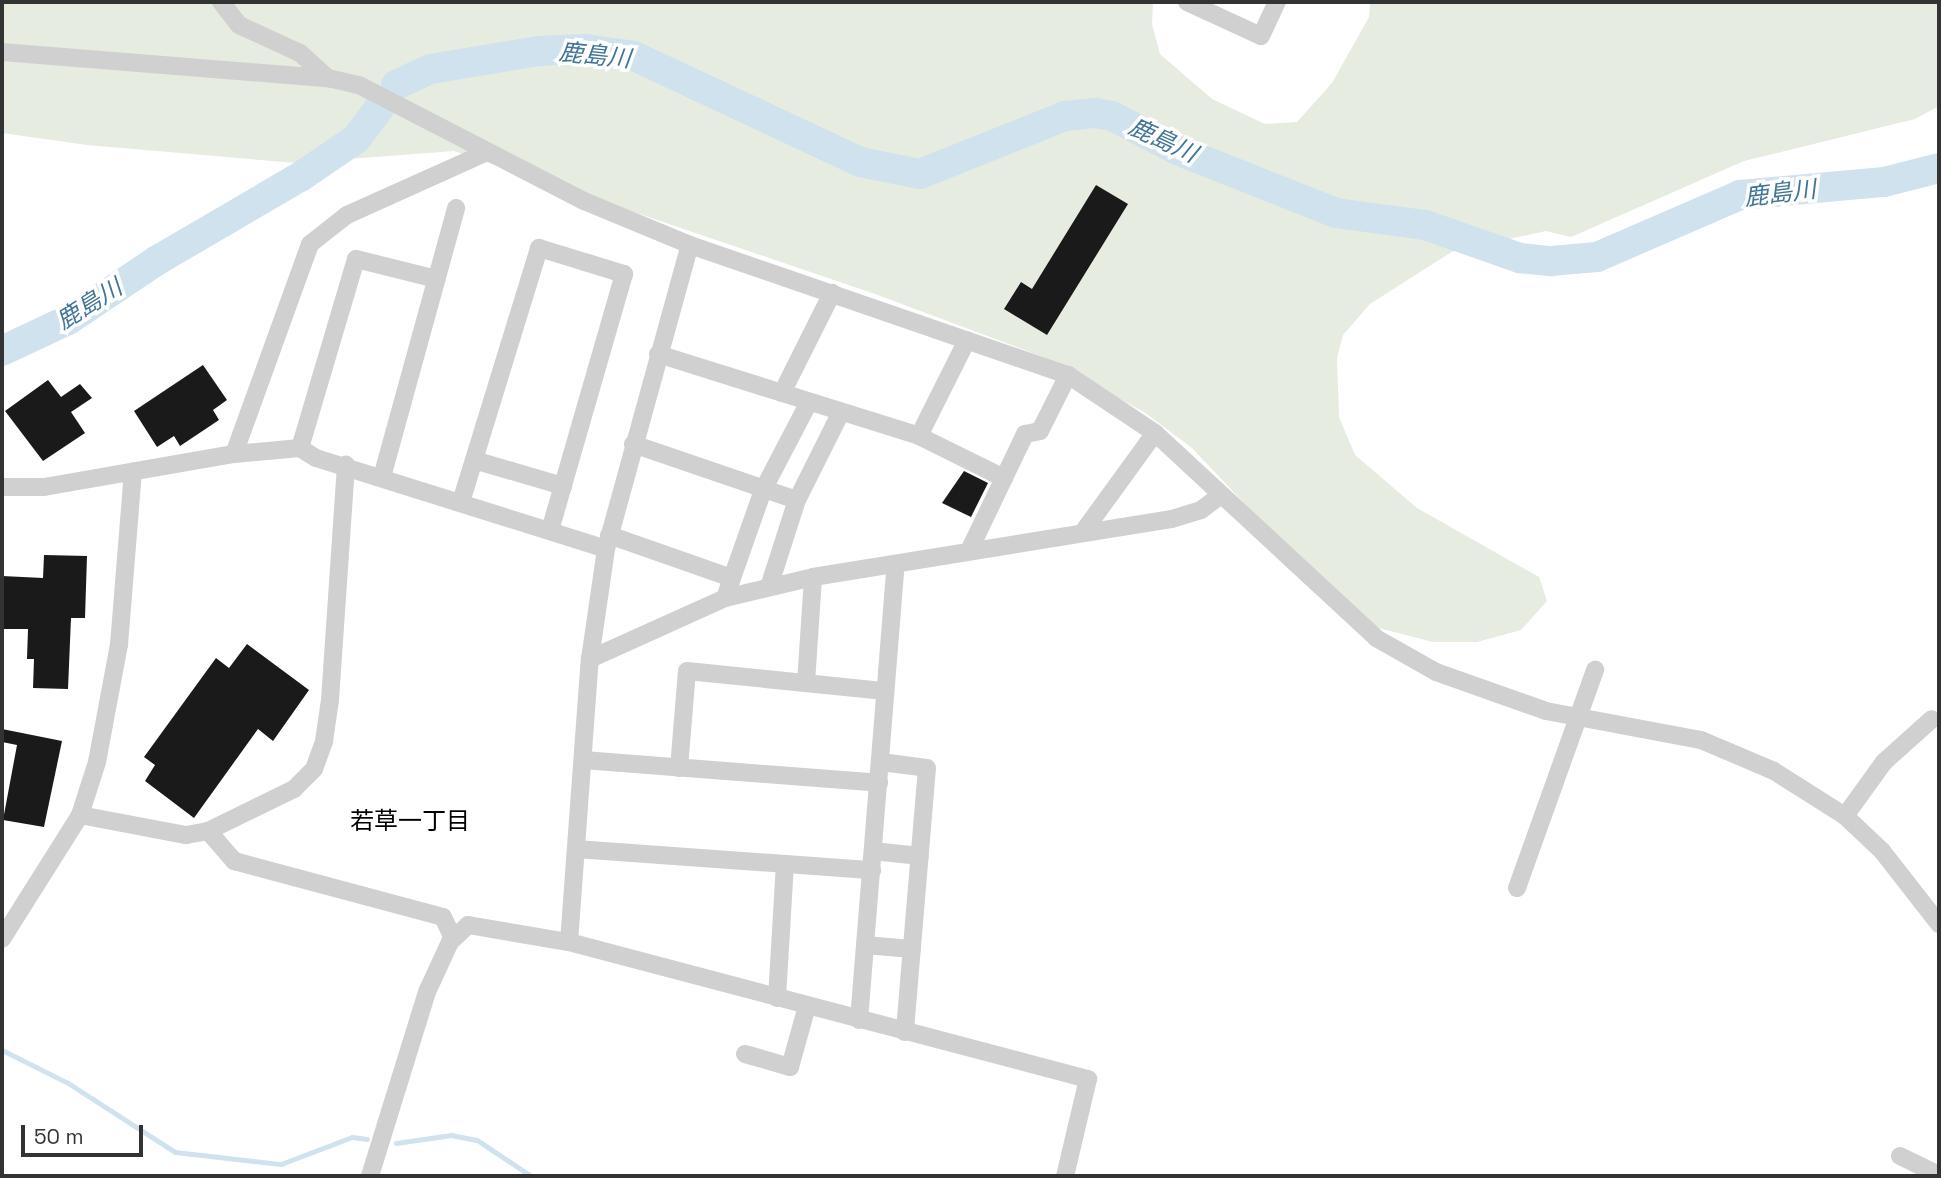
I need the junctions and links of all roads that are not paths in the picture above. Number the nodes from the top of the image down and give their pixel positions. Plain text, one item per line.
1 (221, 2) edge
2 (1187, 2) edge
3 (1277, 2) edge
4 (2, 52) edge
5 (328, 78) junction
6 (487, 152) junction
7 (456, 208) dead end
8 (690, 245) junction
9 (436, 279) junction
10 (832, 293) junction
11 (967, 340) junction
12 (658, 354) junction
13 (1068, 375) junction
14 (782, 393) junction
15 (809, 402) junction
16 (841, 412) junction
17 (1155, 433) junction
18 (919, 436) junction
19 (633, 444) junction
20 (300, 449) junction
21 (234, 454) junction
22 (474, 460) junction
23 (346, 465) junction
24 (133, 472) junction
25 (382, 477) junction
26 (1004, 478) junction
27 (563, 486) junction
28 (2, 487) edge
29 (763, 490) junction
30 (1221, 495) junction
31 (797, 500) junction
32 (461, 502) junction
33 (550, 531) junction
34 (1083, 532) junction
35 (608, 542) junction
36 (969, 551) junction
37 (895, 564) junction
38 (813, 577) junction
39 (732, 578) junction
40 (769, 587) junction
41 (725, 598) junction
42 (590, 659) junction
43 (1595, 670) dead end
44 (806, 683) junction
45 (885, 691) junction
46 (1581, 717) junction
47 (1932, 719) dead end
48 (583, 760) junction
49 (881, 762) junction
50 (679, 768) junction
51 (879, 783) junction
52 (80, 815) junction
53 (1844, 816) junction
54 (208, 831) junction
55 (576, 849) junction
56 (873, 851) junction
57 (920, 856) junction
58 (785, 864) junction
59 (872, 870) junction
60 (1517, 888) dead end
61 (1939, 924) edge
62 (453, 938) junction
63 (2, 939) edge
64 (569, 942) junction
65 (865, 945) junction
66 (912, 949) junction
67 (777, 998) junction
68 (807, 1006) junction
69 (859, 1020) junction
70 (905, 1032) junction
71 (744, 1054) dead end
72 (1900, 1156) dead end
73 (1938, 1172) edge
74 (370, 1176) edge
75 (1065, 1176) edge

1 - 5 street
2 - 3 street
4 - 5 street
5 - 6 street
6 - 8 street
6 - 21 street
7 - 9 street
8 - 10 street
8 - 12 street
9 - 20 street
9 - 25 street
10 - 11 street
10 - 14 street
11 - 13 street
11 - 18 street
12 - 14 street
12 - 19 street
13 - 17 street
13 - 26 street
14 - 15 street
15 - 16 street
15 - 29 street
16 - 18 street
16 - 31 street
17 - 30 street
17 - 34 street
18 - 26 street
19 - 29 street
19 - 35 street
20 - 21 street
20 - 23 street
21 - 24 street
22 - 27 street
22 - 27 street
22 - 32 street
23 - 25 street
23 - 54 street
24 - 28 street
24 - 52 street
25 - 32 street
26 - 36 street
27 - 33 street
29 - 31 street
29 - 39 street
30 - 34 street
30 - 46 street
31 - 40 street
32 - 33 street
33 - 35 street
34 - 36 street
35 - 39 street
35 - 42 street
36 - 37 street
37 - 38 street
37 - 45 street
38 - 40 street
38 - 44 street
39 - 41 street
40 - 41 street
41 - 42 street
42 - 48 street
43 - 46 street
44 - 45 street
44 - 50 street
45 - 49 street
46 - 53 street
46 - 60 street
47 - 53 street
48 - 50 street
48 - 55 street
49 - 51 street
49 - 57 street
50 - 51 street
51 - 56 street
52 - 54 street
52 - 63 street
53 - 61 street
54 - 62 street
55 - 58 street
55 - 64 street
56 - 57 street
56 - 59 street
57 - 66 street
58 - 59 street
58 - 67 street
59 - 65 street
62 - 64 street
62 - 74 street
64 - 67 street
65 - 66 street
65 - 69 street
66 - 70 street
67 - 68 street
68 - 69 street
68 - 71 street
69 - 70 street
70 - 75 street
72 - 73 street

